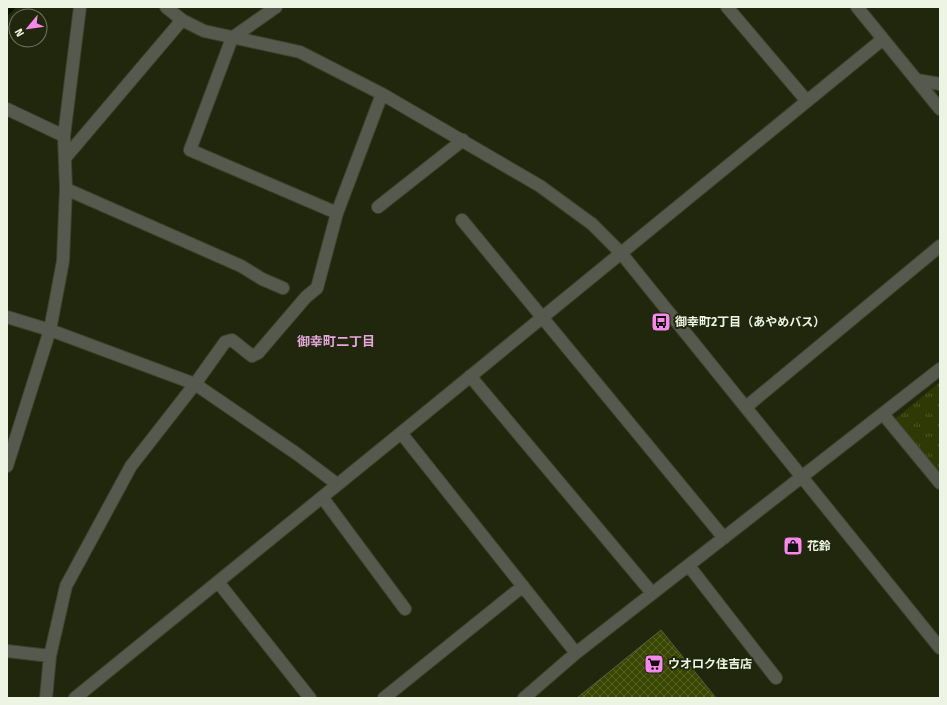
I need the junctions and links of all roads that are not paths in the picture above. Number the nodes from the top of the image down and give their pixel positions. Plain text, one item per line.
1 (80, 7) edge
2 (166, 7) edge
3 (276, 7) edge
4 (727, 7) edge
5 (857, 7) edge
6 (182, 20) junction
7 (232, 38) junction
8 (883, 39) junction
9 (917, 80) junction
10 (940, 84) edge
11 (382, 94) junction
12 (806, 100) junction
13 (7, 108) edge
14 (940, 109) edge
15 (64, 136) junction
16 (463, 140) junction
17 (65, 158) junction
18 (66, 189) junction
19 (378, 207) dead end
20 (337, 214) junction
21 (462, 220) dead end
22 (940, 246) edge
23 (621, 253) junction
24 (283, 288) dead end
25 (7, 317) edge
26 (542, 317) junction
27 (50, 330) junction
28 (940, 369) edge
29 (470, 376) junction
30 (195, 384) junction
31 (746, 407) junction
32 (883, 414) junction
33 (401, 433) junction
34 (7, 466) edge
35 (802, 477) junction
36 (940, 483) edge
37 (337, 484) junction
38 (322, 497) junction
39 (724, 538) junction
40 (689, 566) junction
41 (218, 582) junction
42 (523, 586) junction
43 (652, 594) junction
44 (405, 609) dead end
45 (940, 648) edge
46 (7, 651) edge
47 (576, 653) junction
48 (50, 656) junction
49 (776, 678) dead end
50 (46, 698) edge
51 (74, 698) edge
52 (310, 698) edge
53 (384, 698) edge
54 (524, 698) edge

1 - 15 street
2 - 6 street
3 - 7 street
4 - 12 street
5 - 8 street
6 - 7 street
6 - 17 street
7 - 11 street
7 - 20 street
8 - 9 street
8 - 12 street
9 - 10 street
9 - 14 street
11 - 16 street
11 - 20 street
12 - 23 street
13 - 15 street
15 - 17 street
16 - 19 street
16 - 23 street
17 - 18 street
18 - 24 street
18 - 27 street
20 - 30 street
21 - 26 street
22 - 31 street
23 - 26 street
23 - 31 street
25 - 27 street
26 - 29 street
26 - 39 street
27 - 30 street
27 - 34 street
28 - 32 street
29 - 33 street
29 - 43 street
30 - 37 street
30 - 48 street
31 - 35 street
32 - 35 street
32 - 36 street
33 - 37 street
33 - 42 street
35 - 39 street
35 - 45 street
37 - 38 street
38 - 41 street
38 - 44 street
39 - 40 street
40 - 43 street
40 - 49 street
41 - 51 street
41 - 52 street
42 - 47 street
42 - 53 street
43 - 47 street
46 - 48 street
47 - 54 street
48 - 50 street

